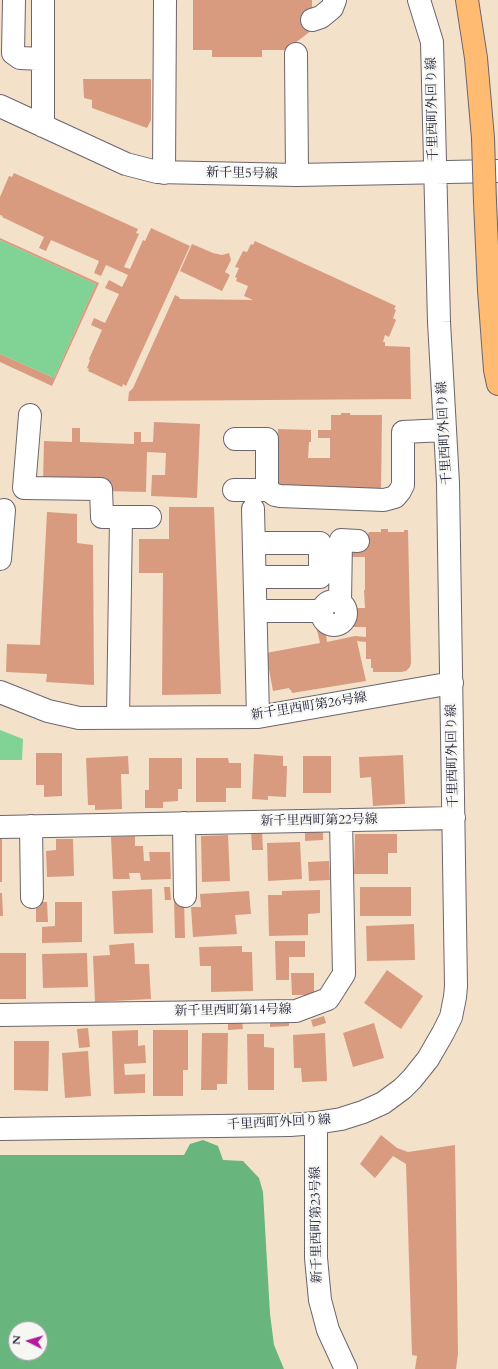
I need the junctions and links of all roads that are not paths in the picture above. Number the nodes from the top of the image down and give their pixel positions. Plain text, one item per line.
1 (14, 0) edge
2 (44, 0) edge
3 (165, 0) edge
4 (335, 0) edge
5 (419, 0) edge
6 (467, 0) edge
7 (312, 20) dead end
8 (296, 54) dead end
9 (43, 60) junction
10 (1, 111) edge
11 (43, 126) junction
12 (498, 171) edge
13 (435, 172) junction
14 (164, 173) junction
15 (297, 175) junction
16 (498, 384) edge
17 (30, 415) dead end
18 (445, 430) junction
19 (235, 439) dead end
20 (234, 490) dead end
21 (268, 490) junction
22 (4, 510) dead end
23 (253, 510) dead end
24 (105, 517) junction
25 (150, 517) dead end
26 (358, 541) dead end
27 (266, 543) dead end
28 (0, 559) edge
29 (255, 577) junction
30 (256, 611) junction
31 (452, 683) junction
32 (0, 692) edge
33 (258, 717) junction
34 (118, 718) junction
35 (454, 818) junction
36 (341, 820) junction
37 (184, 823) junction
38 (0, 826) edge
39 (30, 826) junction
40 (185, 896) dead end
41 (32, 897) dead end
42 (0, 1015) edge
43 (316, 1123) junction
44 (0, 1129) edge
45 (346, 1369) edge

1 - 9 street
2 - 9 street
3 - 14 street
4 - 7 street
5 - 13 street, 千里西町外回り線
6 - 16 main road, bridge
8 - 15 street
9 - 11 street
10 - 11 street, 新千里5号線
11 - 14 street, 新千里5号線
12 - 13 street, 新千里5号線
13 - 15 street, 新千里5号線
13 - 18 street, 千里西町外回り線
14 - 15 street, 新千里5号線
17 - 24 street
18 - 21 street
18 - 31 street, 千里西町外回り線
19 - 21 street
20 - 21 street
22 - 28 street
23 - 29 street
24 - 25 street
24 - 34 street
26 - 30 street
27 - 29 street
29 - 30 street
30 - 33 street
31 - 33 street, 新千里西町第26号線
31 - 35 street, 千里西町外回り線
32 - 34 street, 新千里西町第26号線
33 - 34 street, 新千里西町第26号線
35 - 36 street, 新千里西町第22号線
35 - 43 street, 千里西町外回り線
36 - 37 street, 新千里西町第22号線
36 - 42 street, 新千里西町第14号線
37 - 39 street, 新千里西町第22号線
37 - 40 street
38 - 39 street, 新千里西町第22号線
39 - 41 street
43 - 44 street, 千里西町外回り線
43 - 45 street, 新千里西町第23号線

